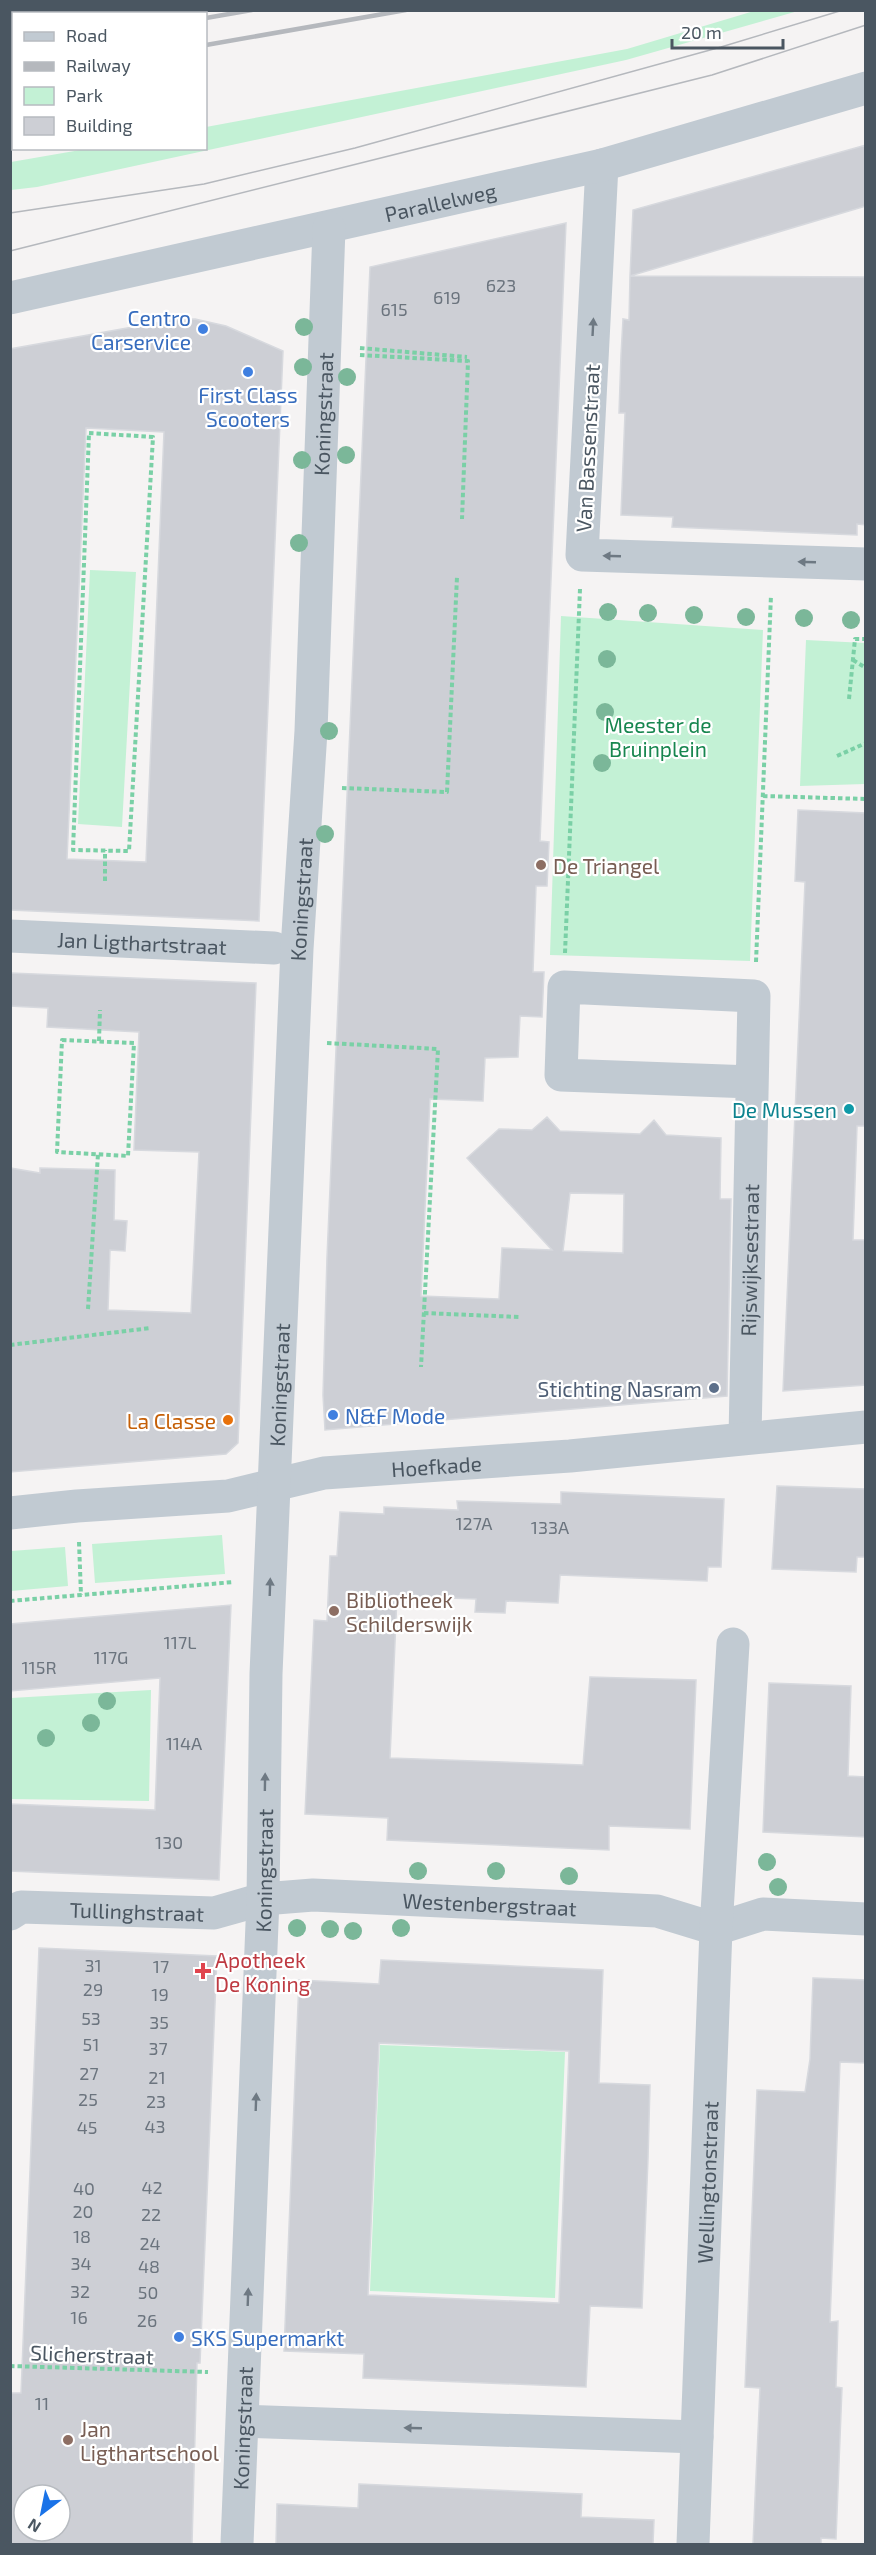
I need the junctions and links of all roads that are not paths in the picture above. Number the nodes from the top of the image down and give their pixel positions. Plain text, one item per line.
1 (866, 88) edge
2 (602, 165) junction
3 (329, 228) junction
4 (10, 298) edge
5 (866, 564) edge
6 (10, 936) edge
7 (274, 948) dead end
8 (752, 1082) junction
9 (866, 1427) edge
10 (745, 1438) junction
11 (274, 1485) junction
12 (10, 1513) edge
13 (733, 1644) dead end
14 (263, 1899) junction
15 (10, 1914) edge
16 (866, 1919) edge
17 (716, 1929) junction
18 (243, 2421) junction
19 (697, 2437) junction
20 (237, 2544) edge
21 (693, 2544) edge

1 - 2 street, Parallelweg
2 - 3 street, Parallelweg
5 -> 2 street, Van Bassenstraat
3 - 4 street, Parallelweg
3 - 11 street, Koningstraat
6 - 7 street, Jan Ligthartstraat
8 - 8 street, Rijswijksestraat
8 - 10 street, Rijswijksestraat
9 - 10 street, Hoefkade
10 - 11 street, Hoefkade
11 - 12 street, Hoefkade
14 -> 11 street, Koningstraat
13 - 17 street
14 - 15 street, Tullinghstraat
14 - 17 street, Westenbergstraat
18 -> 14 street, Koningstraat
16 - 17 street
17 - 19 street, Wellingtonstraat
19 -> 18 street
18 - 20 street, Koningstraat
19 - 21 street, Wellingtonstraat

